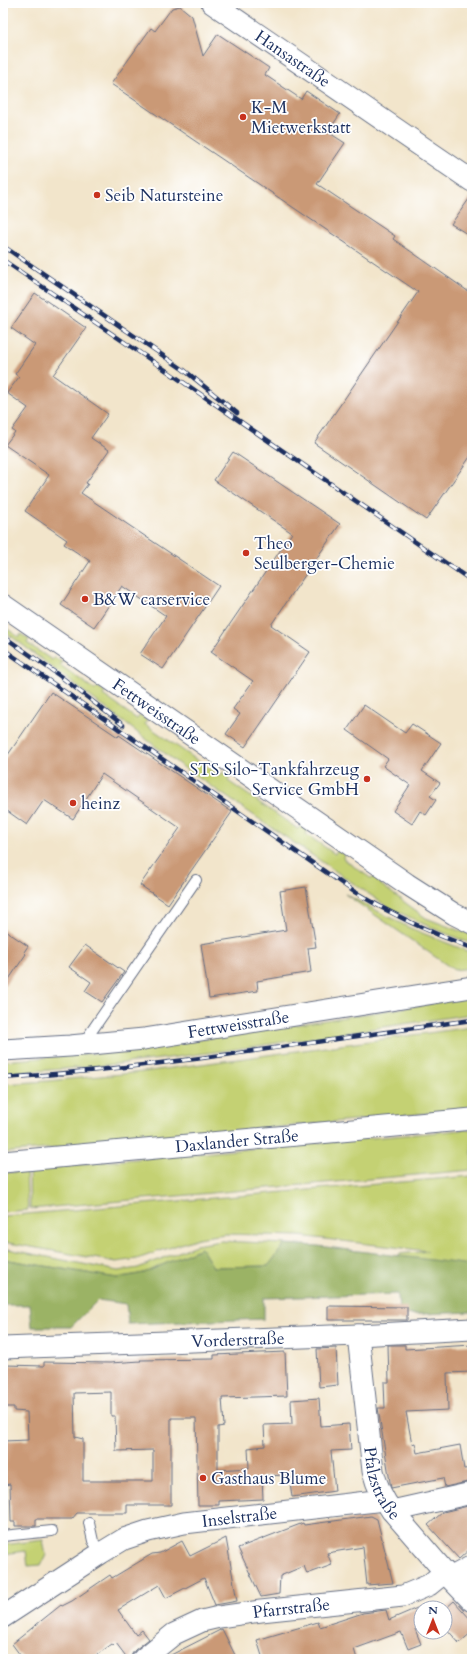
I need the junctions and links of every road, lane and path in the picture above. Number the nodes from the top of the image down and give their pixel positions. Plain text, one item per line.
1 (212, 3) edge
2 (472, 181) edge
3 (3, 605) edge
4 (196, 880) dead end
5 (472, 923) edge
6 (472, 987) edge
7 (82, 1045) junction
8 (3, 1050) edge
9 (472, 1120) edge
10 (3, 1162) edge
11 (472, 1329) edge
12 (358, 1335) junction
13 (3, 1348) edge
14 (472, 1493) edge
15 (388, 1506) junction
16 (89, 1524) dead end
17 (52, 1531) dead end
18 (3, 1536) edge
19 (101, 1553) junction
20 (472, 1566) edge
21 (448, 1575) junction
22 (472, 1601) edge
23 (3, 1617) edge
24 (143, 1659) edge

1 - 2 street, Hansastraße
3 - 5 street, Fettweisstraße
4 - 7 lane
6 - 7 street, Fettweisstraße
7 - 8 street, Fettweisstraße
9 - 10 street, Daxlander Straße
11 - 12 street, Vorderstraße
12 - 13 street, Vorderstraße
12 - 15 street, Pfalzstraße
14 - 15 street, Inselstraße
15 - 19 street, Inselstraße
15 - 21 street, Pfalzstraße
16 - 19 lane
17 - 18 lane
19 - 23 street, Inselstraße
20 - 21 street, Pfarrstraße
21 - 22 street, Pfalzstraße
21 - 24 street, Pfarrstraße

